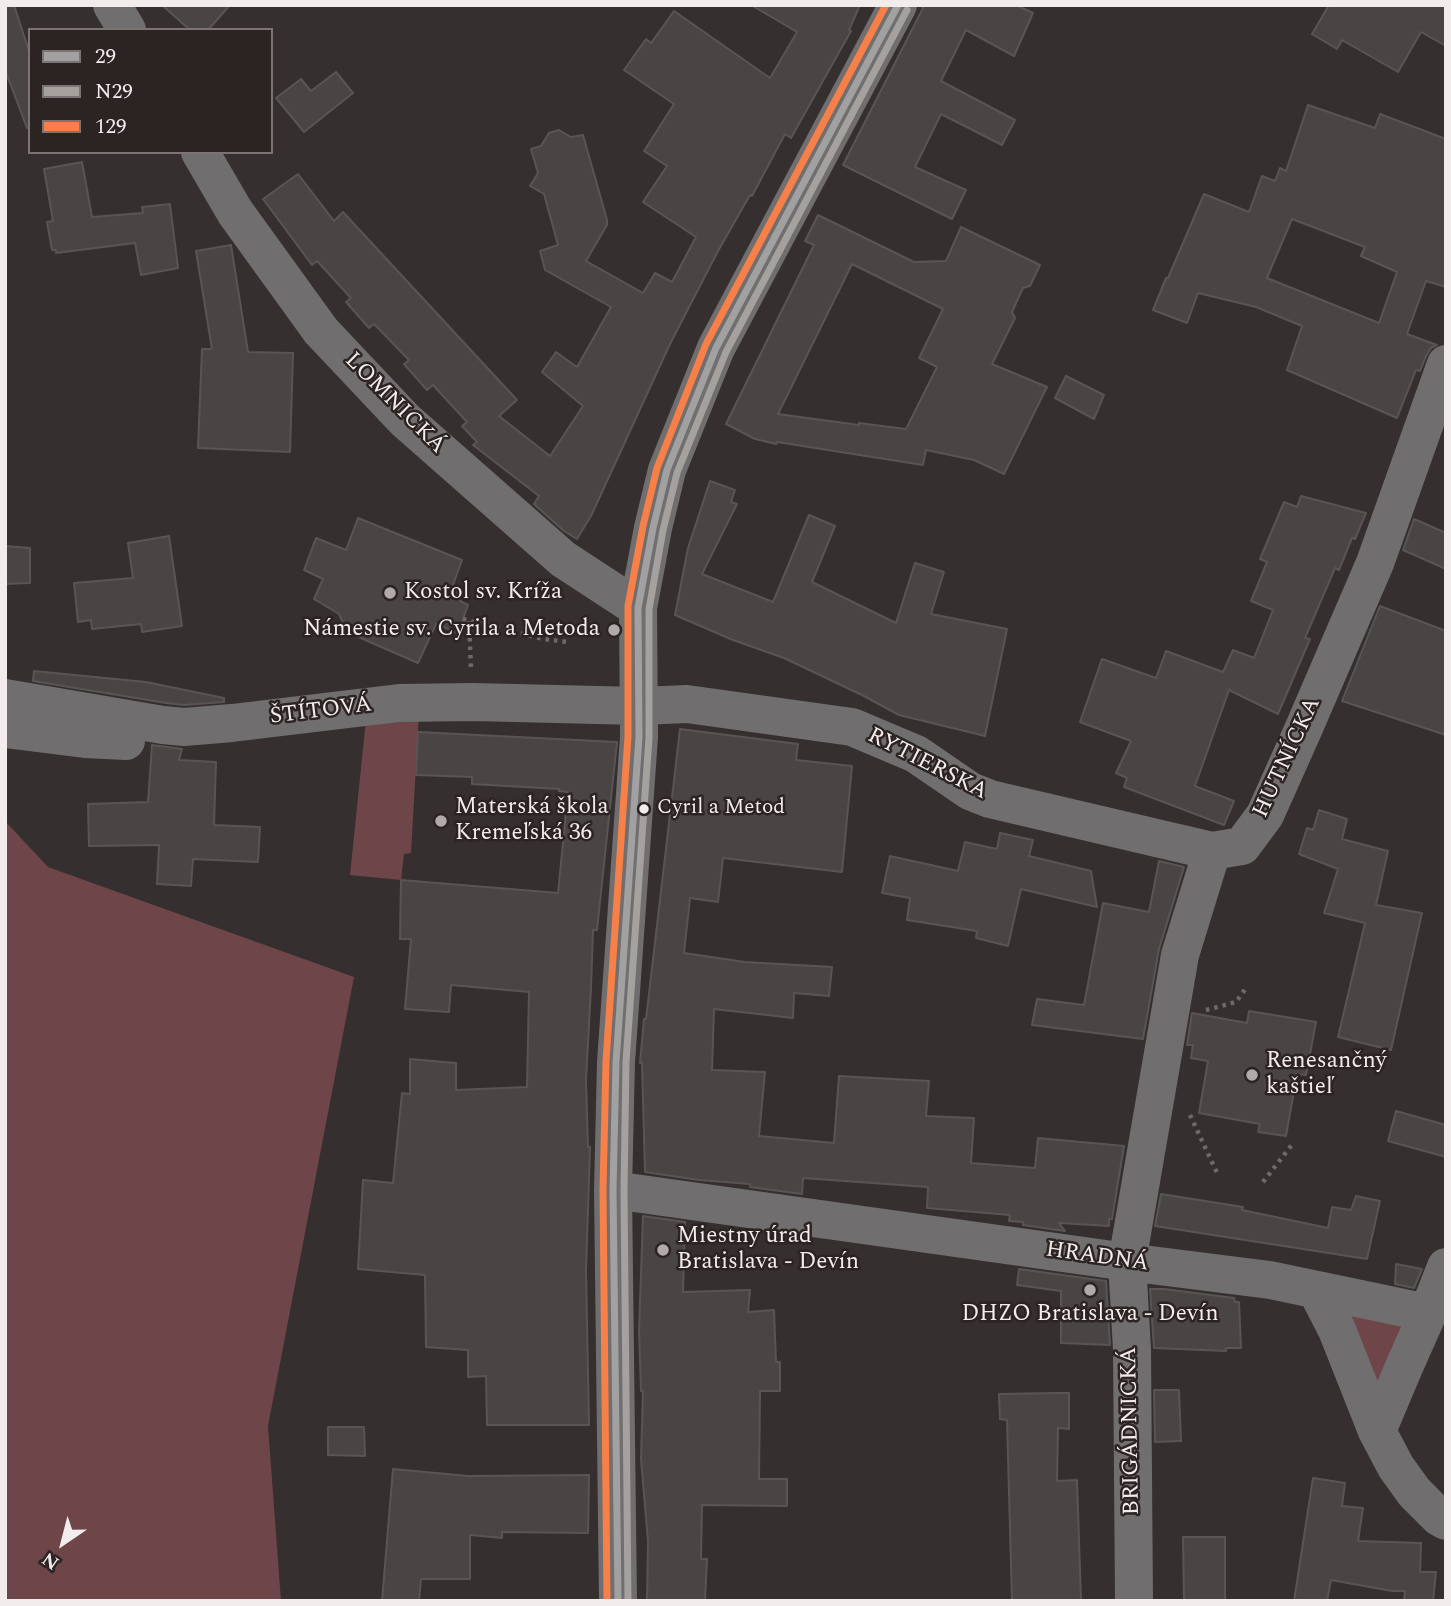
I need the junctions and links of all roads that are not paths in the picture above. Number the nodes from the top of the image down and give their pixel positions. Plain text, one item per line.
1 (112, 5) edge
2 (898, 5) edge
3 (126, 28) edge
4 (201, 154) edge
5 (1446, 364) edge
6 (638, 608) junction
7 (5, 698) edge
8 (639, 706) junction
9 (163, 725) junction
10 (5, 729) edge
11 (1212, 851) junction
12 (612, 1190) junction
13 (1127, 1262) junction
14 (1446, 1266) edge
15 (1317, 1291) junction
16 (1428, 1313) junction
17 (1377, 1431) junction
18 (1446, 1521) edge
19 (618, 1601) edge
20 (1134, 1601) edge

1 - 3 street
2 - 6 street
4 - 6 street, LOMNICKÁ
5 - 11 street, HUTNÍCKA
6 - 8 street
7 - 9 street, ŠTÍTOVÁ
8 - 9 street, ŠTÍTOVÁ
8 - 11 street, RYTIERSKA
8 - 12 street
9 - 10 street
11 - 13 street
12 - 13 street, HRADNÁ
12 - 19 street
13 - 15 street, HRADNÁ
13 - 20 street, BRIGÁDNICKÁ
14 - 16 street
15 - 16 street, HRADNÁ
15 - 17 street
16 - 17 street
17 - 18 street

